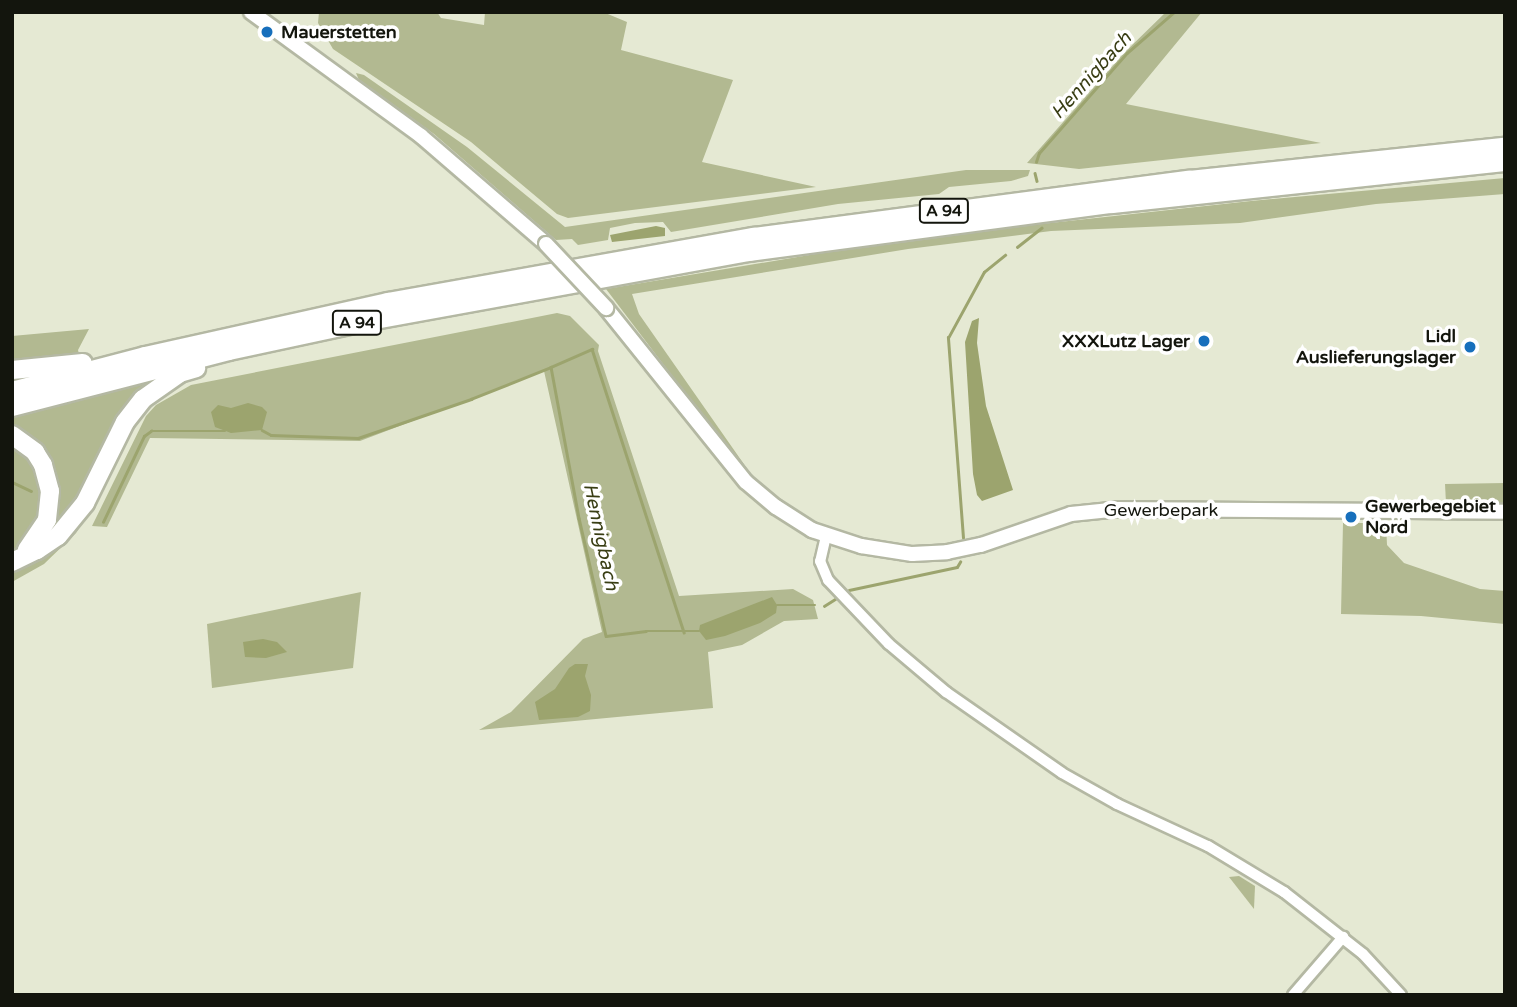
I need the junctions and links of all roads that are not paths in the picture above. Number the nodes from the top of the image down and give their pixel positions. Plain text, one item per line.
1 (251, 12) edge
2 (1505, 147) edge
3 (1505, 162) edge
4 (229, 351) junction
5 (145, 356) junction
6 (12, 370) edge
7 (12, 391) edge
8 (12, 407) edge
9 (12, 435) edge
10 (1505, 512) edge
11 (826, 536) junction
12 (15, 561) edge
13 (1343, 937) junction
14 (1293, 995) edge
15 (1401, 995) edge

1 - 11 street, Gewerbepark, bridge
2 - 5 highway, A 94
3 - 4 highway, A 94
4 - 8 highway, A 94
4 - 12 highway
5 - 6 highway
5 - 7 highway, A 94
9 - 12 highway
10 - 11 street, Gewerbepark
11 - 13 street
13 - 14 street
13 - 15 street

